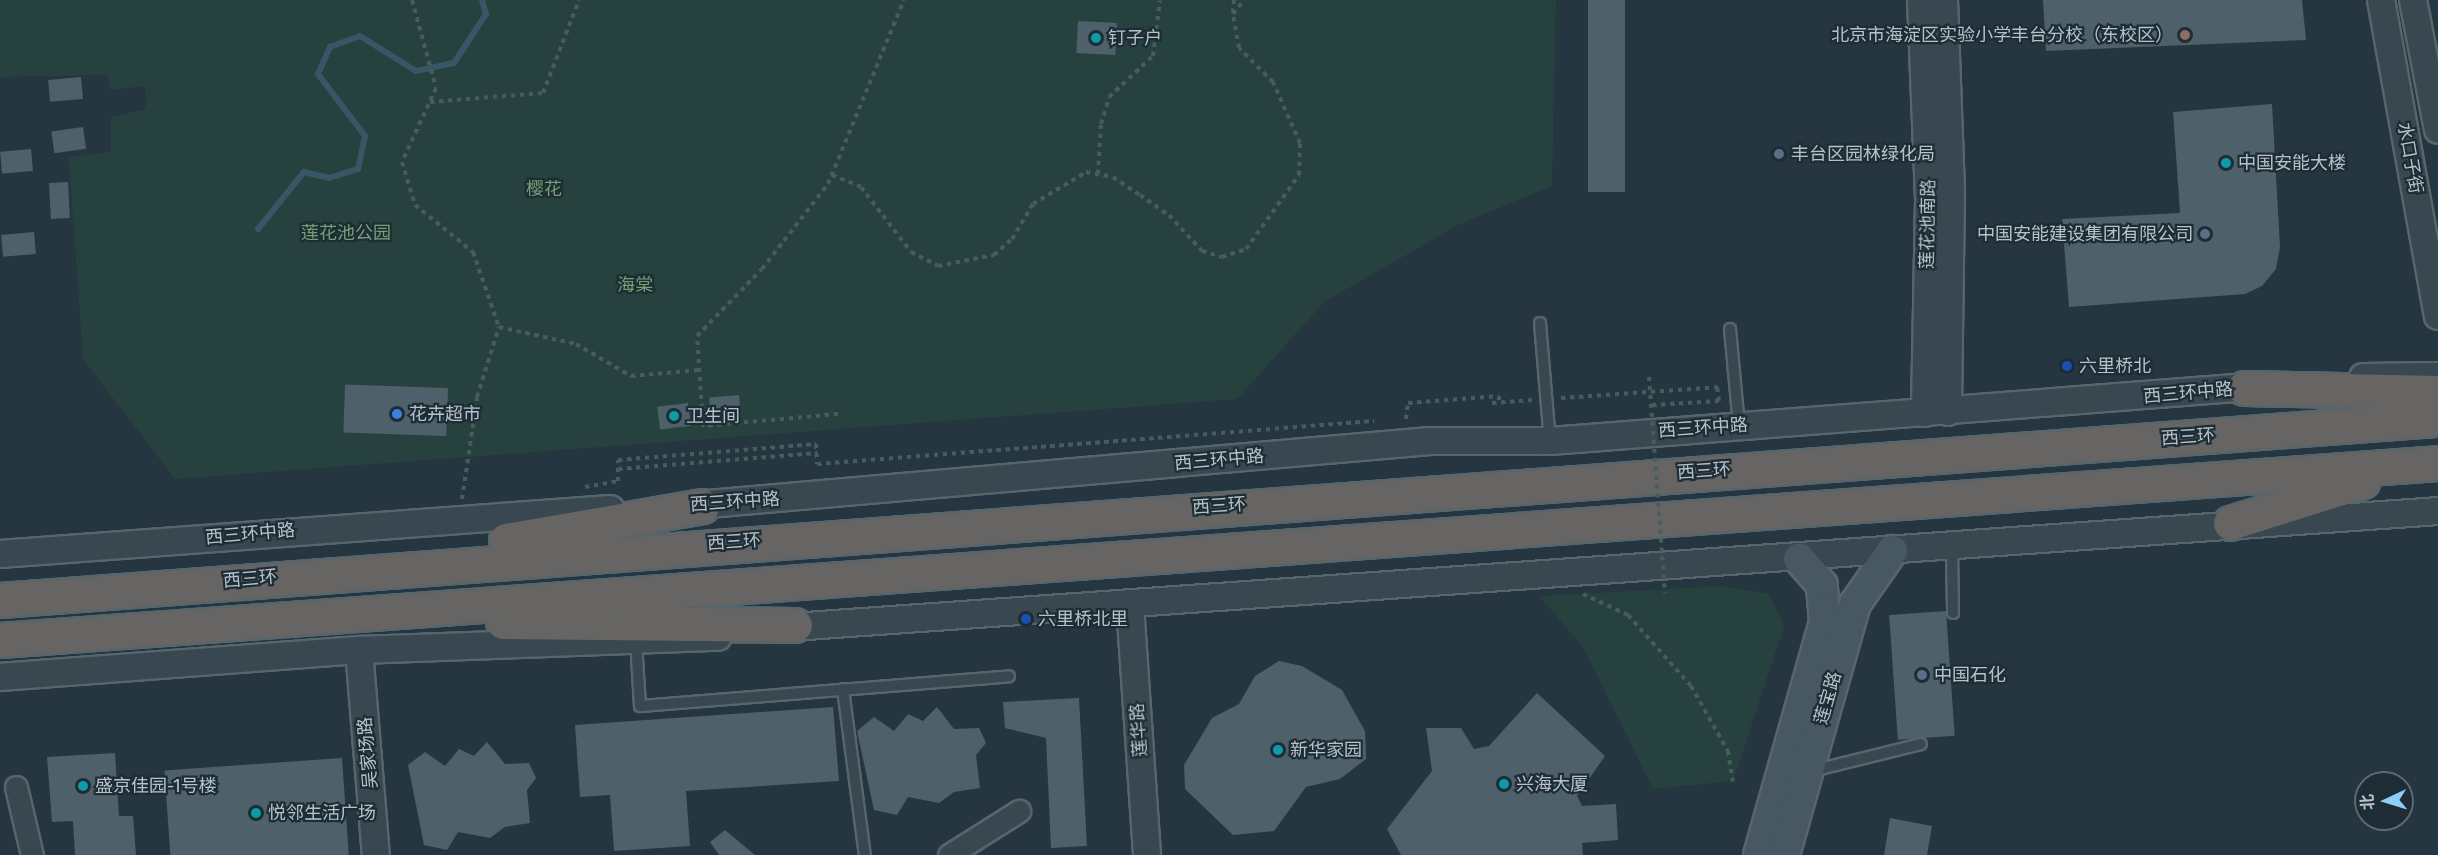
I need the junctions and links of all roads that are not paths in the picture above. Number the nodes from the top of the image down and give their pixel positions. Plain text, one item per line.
1 (1921, 0) edge
2 (1944, 0) edge
3 (2381, 0) edge
4 (2414, 0) edge
5 (2438, 130) edge
6 (2438, 316) edge
7 (1540, 323) dead end
8 (1730, 329) dead end
9 (2438, 376) edge
10 (2244, 388) junction
11 (2438, 392) edge
12 (1936, 412) junction
13 (2438, 419) edge
14 (1739, 426) junction
15 (1550, 441) junction
16 (2427, 464) edge
17 (702, 506) junction
18 (2438, 512) edge
19 (2230, 523) junction
20 (1952, 547) junction
21 (1892, 551) junction
22 (0, 554) edge
23 (1799, 559) junction
24 (314, 574) junction
25 (0, 600) edge
26 (1130, 605) junction
27 (1953, 613) dead end
28 (319, 614) junction
29 (795, 625) junction
30 (0, 640) edge
31 (636, 642) junction
32 (359, 650) junction
33 (1009, 676) dead end
34 (0, 677) edge
35 (843, 689) junction
36 (1921, 744) dead end
37 (1806, 773) junction
38 (16, 788) dead end
39 (1019, 811) dead end
40 (32, 855) edge
41 (376, 855) edge
42 (866, 855) edge
43 (949, 855) edge
44 (1147, 855) edge
45 (1759, 855) edge
46 (1784, 855) edge

1 - 12 street, 莲花池南路
2 - 12 street, 莲花池南路
3 - 6 street, 水口子街
4 - 5 street, 水口子街
7 - 15 lane
8 - 14 lane
9 - 10 street, 西三环中路
10 - 11 highway
10 - 12 street, 西三环中路
12 - 14 street, 西三环中路
13 - 24 highway, 西三环
14 - 15 street, 西三环中路
15 - 17 street, 西三环中路
16 - 19 highway
16 - 28 highway
17 - 22 street, 西三环中路
17 - 24 highway
18 - 19 street
19 - 20 street
20 - 21 street
20 - 27 lane
21 - 23 street
21 - 37 main road, 莲宝路
23 - 26 street
23 - 45 main road, 莲宝路
24 - 25 highway, 西三环
26 - 29 street
26 - 44 street, 莲华路
28 - 29 highway
28 - 30 highway
29 - 31 street
31 - 32 street
31 - 35 lane
32 - 34 street
32 - 41 street, 吴家场路
33 - 35 lane
35 - 42 lane
36 - 37 lane
37 - 46 main road, 莲宝路
38 - 40 street
39 - 43 street

